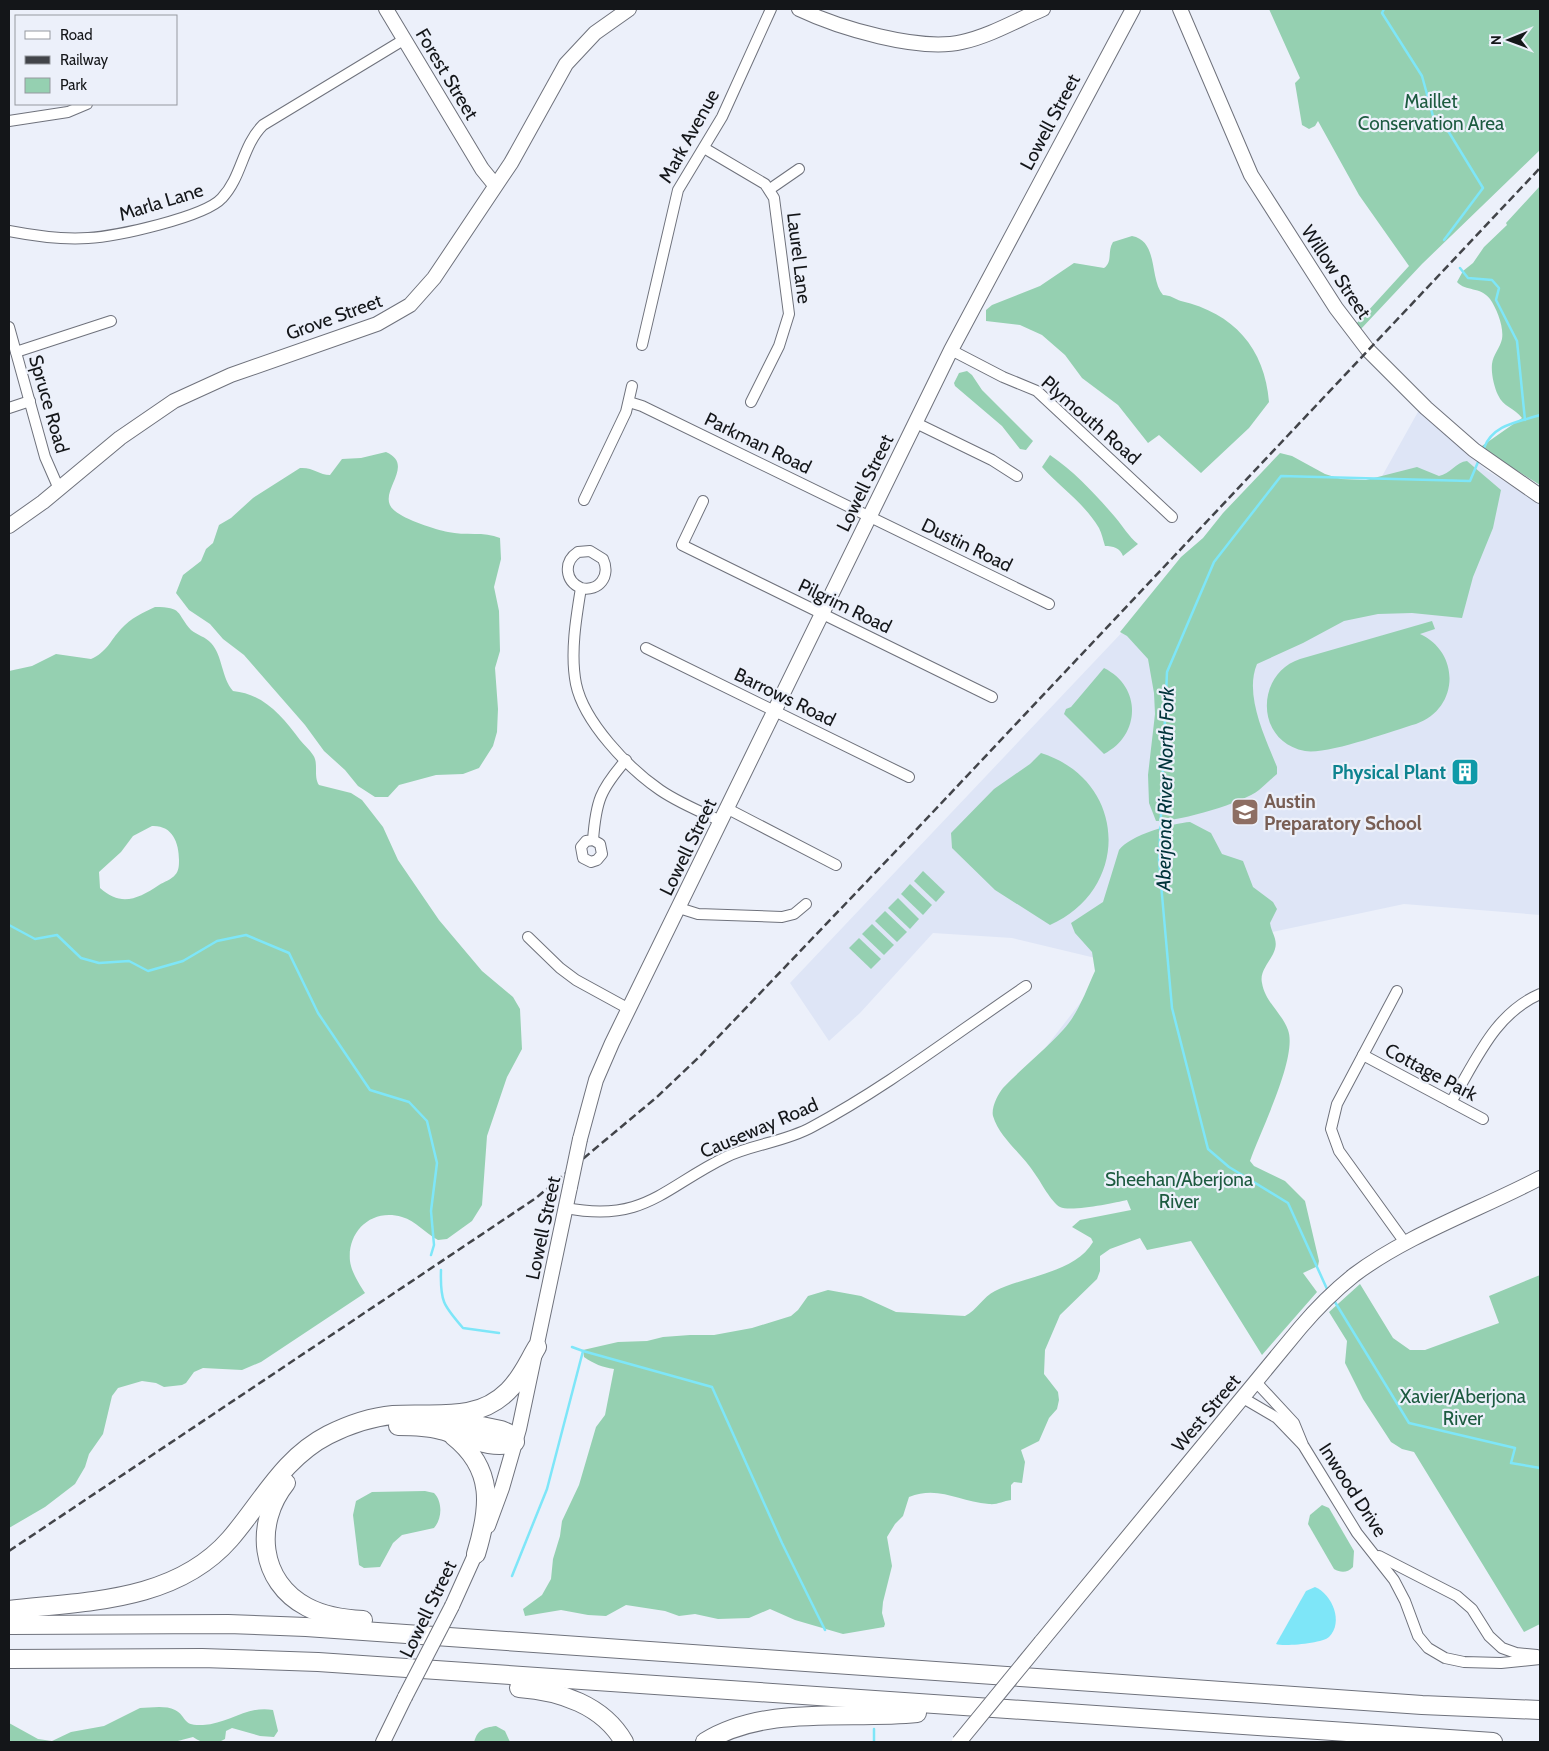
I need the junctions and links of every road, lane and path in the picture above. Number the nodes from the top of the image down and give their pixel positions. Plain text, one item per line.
1 (386, 9) edge
2 (629, 9) edge
3 (771, 9) edge
4 (800, 9) edge
5 (1043, 9) edge
6 (1134, 9) edge
7 (1180, 9) edge
8 (405, 39) junction
9 (85, 105) edge
10 (9, 121) edge
11 (704, 148) junction
12 (477, 158) junction
13 (799, 169) dead end
14 (504, 173) junction
15 (495, 185) junction
16 (770, 189) junction
17 (9, 232) edge
18 (112, 321) dead end
19 (9, 328) edge
20 (642, 345) dead end
21 (951, 350) junction
22 (16, 352) junction
23 (632, 386) dead end
24 (30, 402) junction
25 (630, 402) junction
26 (751, 402) dead end
27 (9, 408) edge
28 (916, 422) junction
29 (1017, 476) dead end
30 (59, 489) junction
31 (1540, 496) edge
32 (584, 500) dead end
33 (704, 501) dead end
34 (870, 517) junction
35 (1172, 517) dead end
36 (9, 526) edge
37 (581, 588) dead end
38 (1049, 604) dead end
39 (822, 614) junction
40 (646, 648) dead end
41 (992, 697) dead end
42 (774, 712) junction
43 (626, 760) junction
44 (909, 777) dead end
45 (724, 815) junction
46 (593, 840) dead end
47 (836, 865) dead end
48 (806, 904) dead end
49 (679, 908) junction
50 (528, 937) dead end
51 (1026, 986) dead end
52 (1397, 991) dead end
53 (1540, 994) edge
54 (629, 1009) junction
55 (1363, 1055) junction
56 (1451, 1102) junction
57 (1483, 1119) dead end
58 (1540, 1178) edge
59 (566, 1208) junction
60 (1406, 1244) junction
61 (537, 1347) junction
62 (1256, 1382) junction
63 (1243, 1398) junction
64 (426, 1415) junction
65 (444, 1431) junction
66 (516, 1442) junction
67 (1303, 1445) junction
68 (1374, 1553) junction
69 (476, 1554) junction
70 (9, 1610) edge
71 (9, 1625) edge
72 (428, 1636) junction
73 (1540, 1657) edge
74 (9, 1659) edge
75 (446, 1672) junction
76 (966, 1708) junction
77 (1540, 1710) edge
78 (383, 1742) edge
79 (624, 1742) edge
80 (705, 1742) edge
81 (959, 1742) edge
82 (1493, 1742) edge

1 - 8 main road, Forest Street
2 - 14 main road, Grove Street
3 - 11 street, Mark Avenue
4 - 5 main road
6 - 21 main road, Lowell Street
7 - 31 main road, Willow Street
8 - 12 main road, Forest Street
8 - 17 street, Marla Lane
9 - 10 street
11 - 16 street, Laurel Lane
11 - 20 street, Mark Avenue
12 - 14 main road, Forest Street
12 - 15 main road, Forest Street
13 - 16 street
14 - 15 main road, Grove Street
15 - 30 main road, Grove Street
16 - 26 street, Laurel Lane
18 - 22 street
19 - 22 street, Spruce Road
21 - 28 main road, Lowell Street
21 - 35 street, Plymouth Road
22 - 24 street, Spruce Road
23 - 25 street
24 - 27 street
24 - 30 street, Spruce Road
25 - 32 street
25 - 34 street, Parkman Road
28 - 29 street
28 - 34 main road, Lowell Street
30 - 36 main road, Grove Street
33 - 39 street, Pilgrim Road
34 - 38 street, Dustin Road
34 - 39 main road, Lowell Street
37 - 43 street
39 - 41 street, Pilgrim Road
39 - 42 main road, Lowell Street
40 - 42 street, Barrows Road
42 - 44 street, Barrows Road
42 - 45 main road, Lowell Street
43 - 45 street
43 - 46 street
45 - 47 street
45 - 49 main road, Lowell Street
48 - 49 street
49 - 54 main road, Lowell Street
50 - 54 street
51 - 59 street, Causeway Road
52 - 55 street
53 - 56 street
54 - 59 main road, Lowell Street, bridge
55 - 56 street, Cottage Park
55 - 60 street
56 - 57 street, Cottage Park
58 - 60 main road, West Street
59 - 61 main road, Lowell Street
60 - 62 main road, West Street
61 - 64 highway
61 - 66 main road, Lowell Street
62 - 63 main road, West Street
62 - 67 street, Inwood Drive
63 - 67 street, Inwood Drive
63 - 81 main road, West Street, bridge
64 - 66 highway
64 - 70 highway
65 - 66 highway
65 - 69 highway
65 - 72 highway
66 - 69 main road, Lowell Street
67 - 68 street, Inwood Drive
68 - 73 street, Inwood Drive
68 - 73 street, Inwood Drive
69 - 78 main road, Lowell Street, bridge
71 - 72 highway
72 - 77 highway
74 - 75 highway
75 - 76 highway
75 - 79 highway
76 - 80 highway
76 - 82 highway

